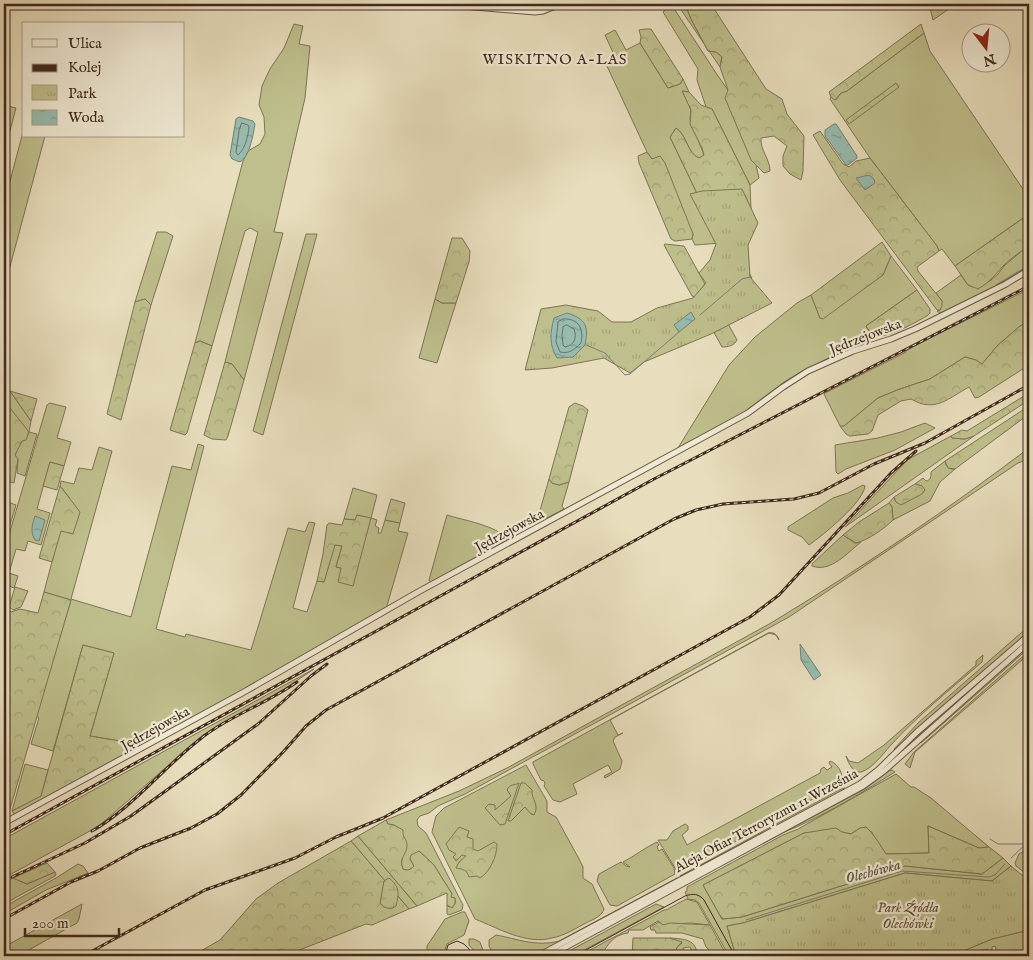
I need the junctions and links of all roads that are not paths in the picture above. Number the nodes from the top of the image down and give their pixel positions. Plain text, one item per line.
1 (438, 4) edge
2 (560, 4) edge
3 (1029, 270) edge
4 (1029, 635) edge
5 (1029, 642) edge
6 (4, 823) edge
7 (538, 956) edge
8 (549, 956) edge

1 - 2 street
3 - 6 street, Jędrzejowska
4 - 7 street, Aleja Ofiar Terroryzmu 11 Września
5 - 8 street, Aleja Ofiar Terroryzmu 11 Września

